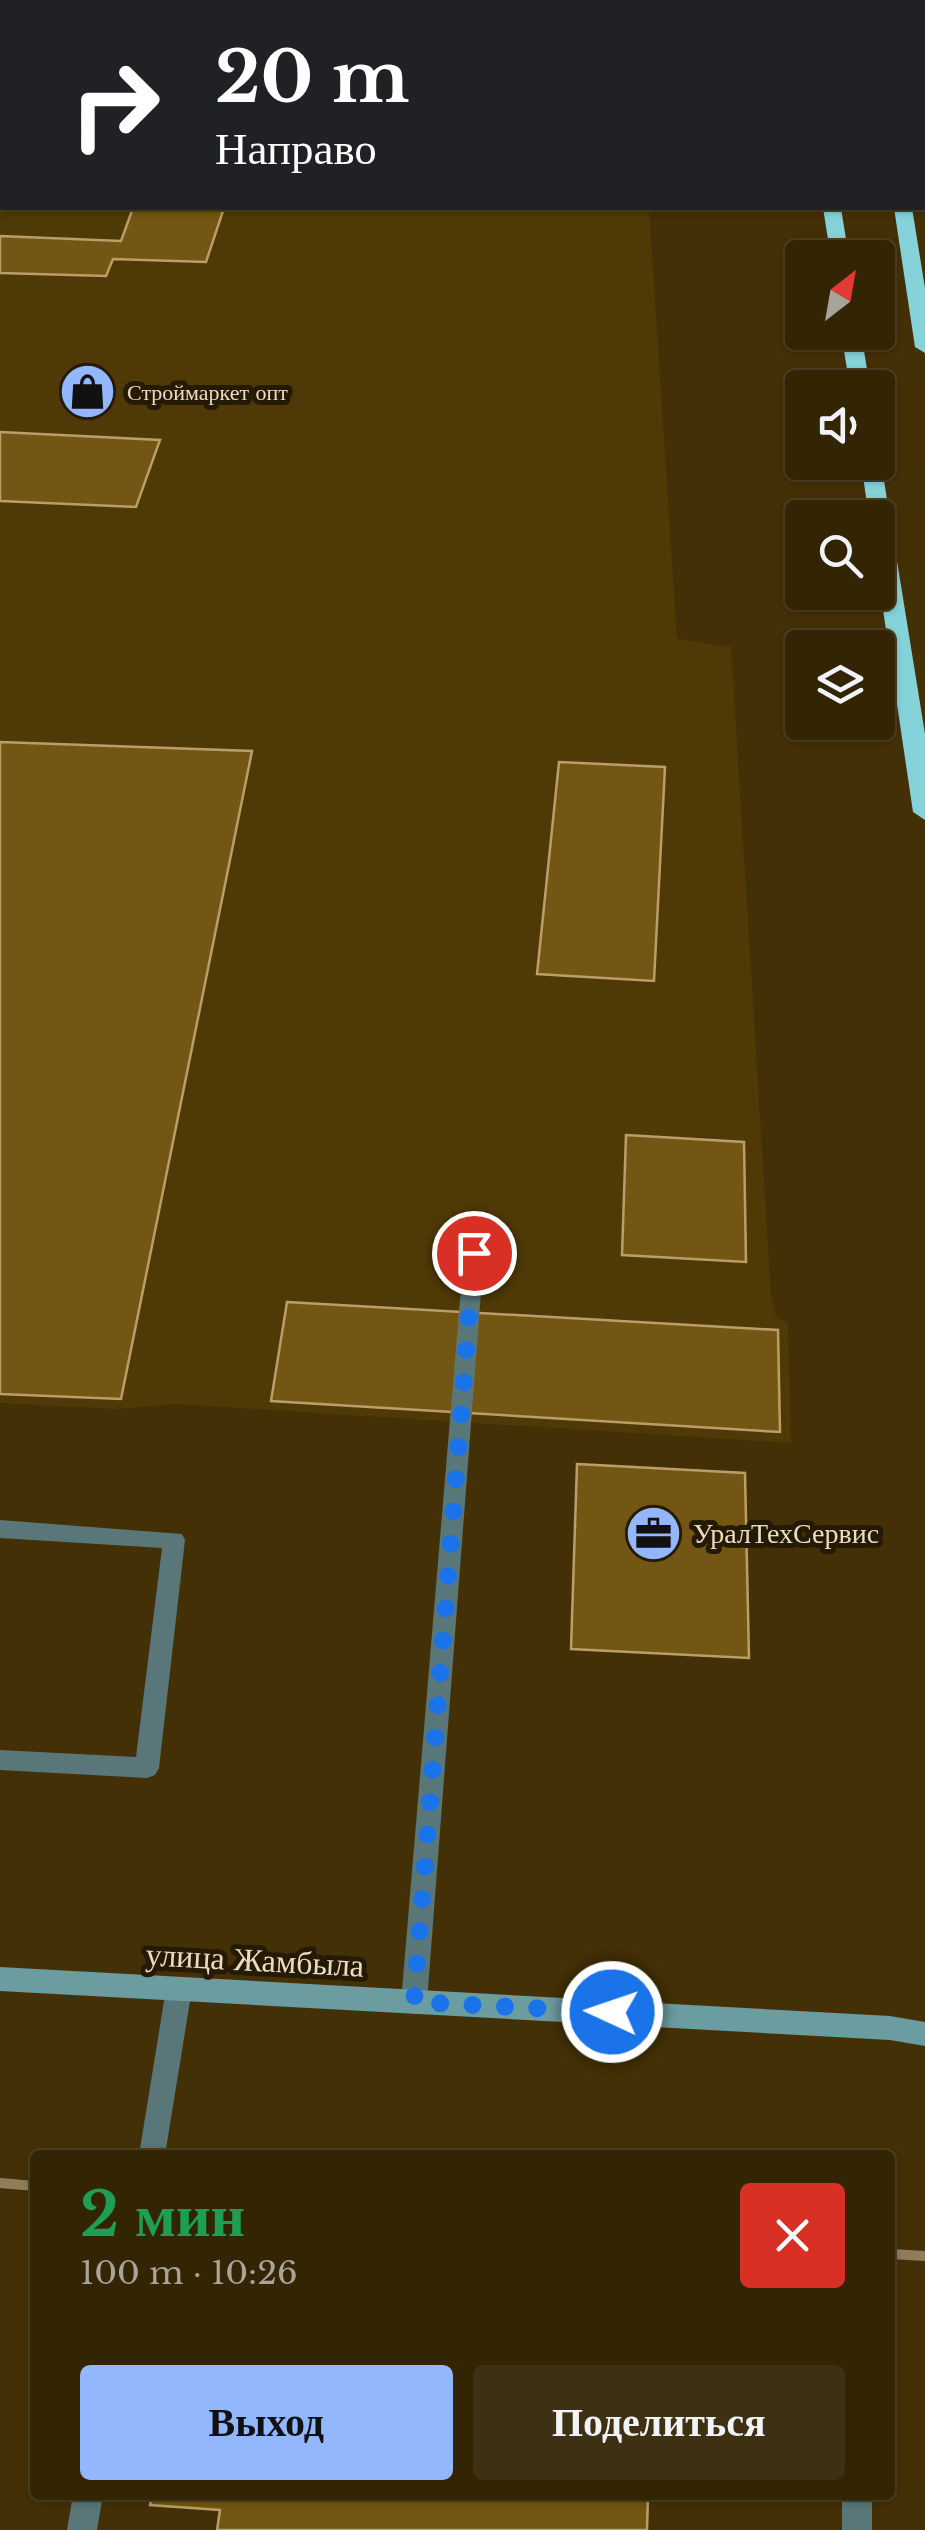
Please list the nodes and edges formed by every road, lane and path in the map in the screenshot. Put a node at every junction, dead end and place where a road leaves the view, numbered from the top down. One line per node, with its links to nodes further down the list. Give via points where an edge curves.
1 (832, 210): 3 (highway)
2 (902, 210): 4 (highway)
3 (837, 240)
4 (925, 347)
5 (874, 480): 6 (highway)
6 (925, 812)
7 (474, 1253): 12 (lane)
8 (0, 1530): 9 (lane, via 174,1540 147,1768)
9 (0, 1760)
10 (0, 1979): 11 (street, улица Жамбыла)
11 (179, 1989): 12 (street, улица Жамбыла); 14 (lane)
12 (414, 2002): 13 (street, улица Жамбыла)
13 (925, 2034)
14 (153, 2150)
15 (87, 2500): 17 (lane)
16 (857, 2500): 18 (lane)
17 (82, 2530)
18 (857, 2530)

